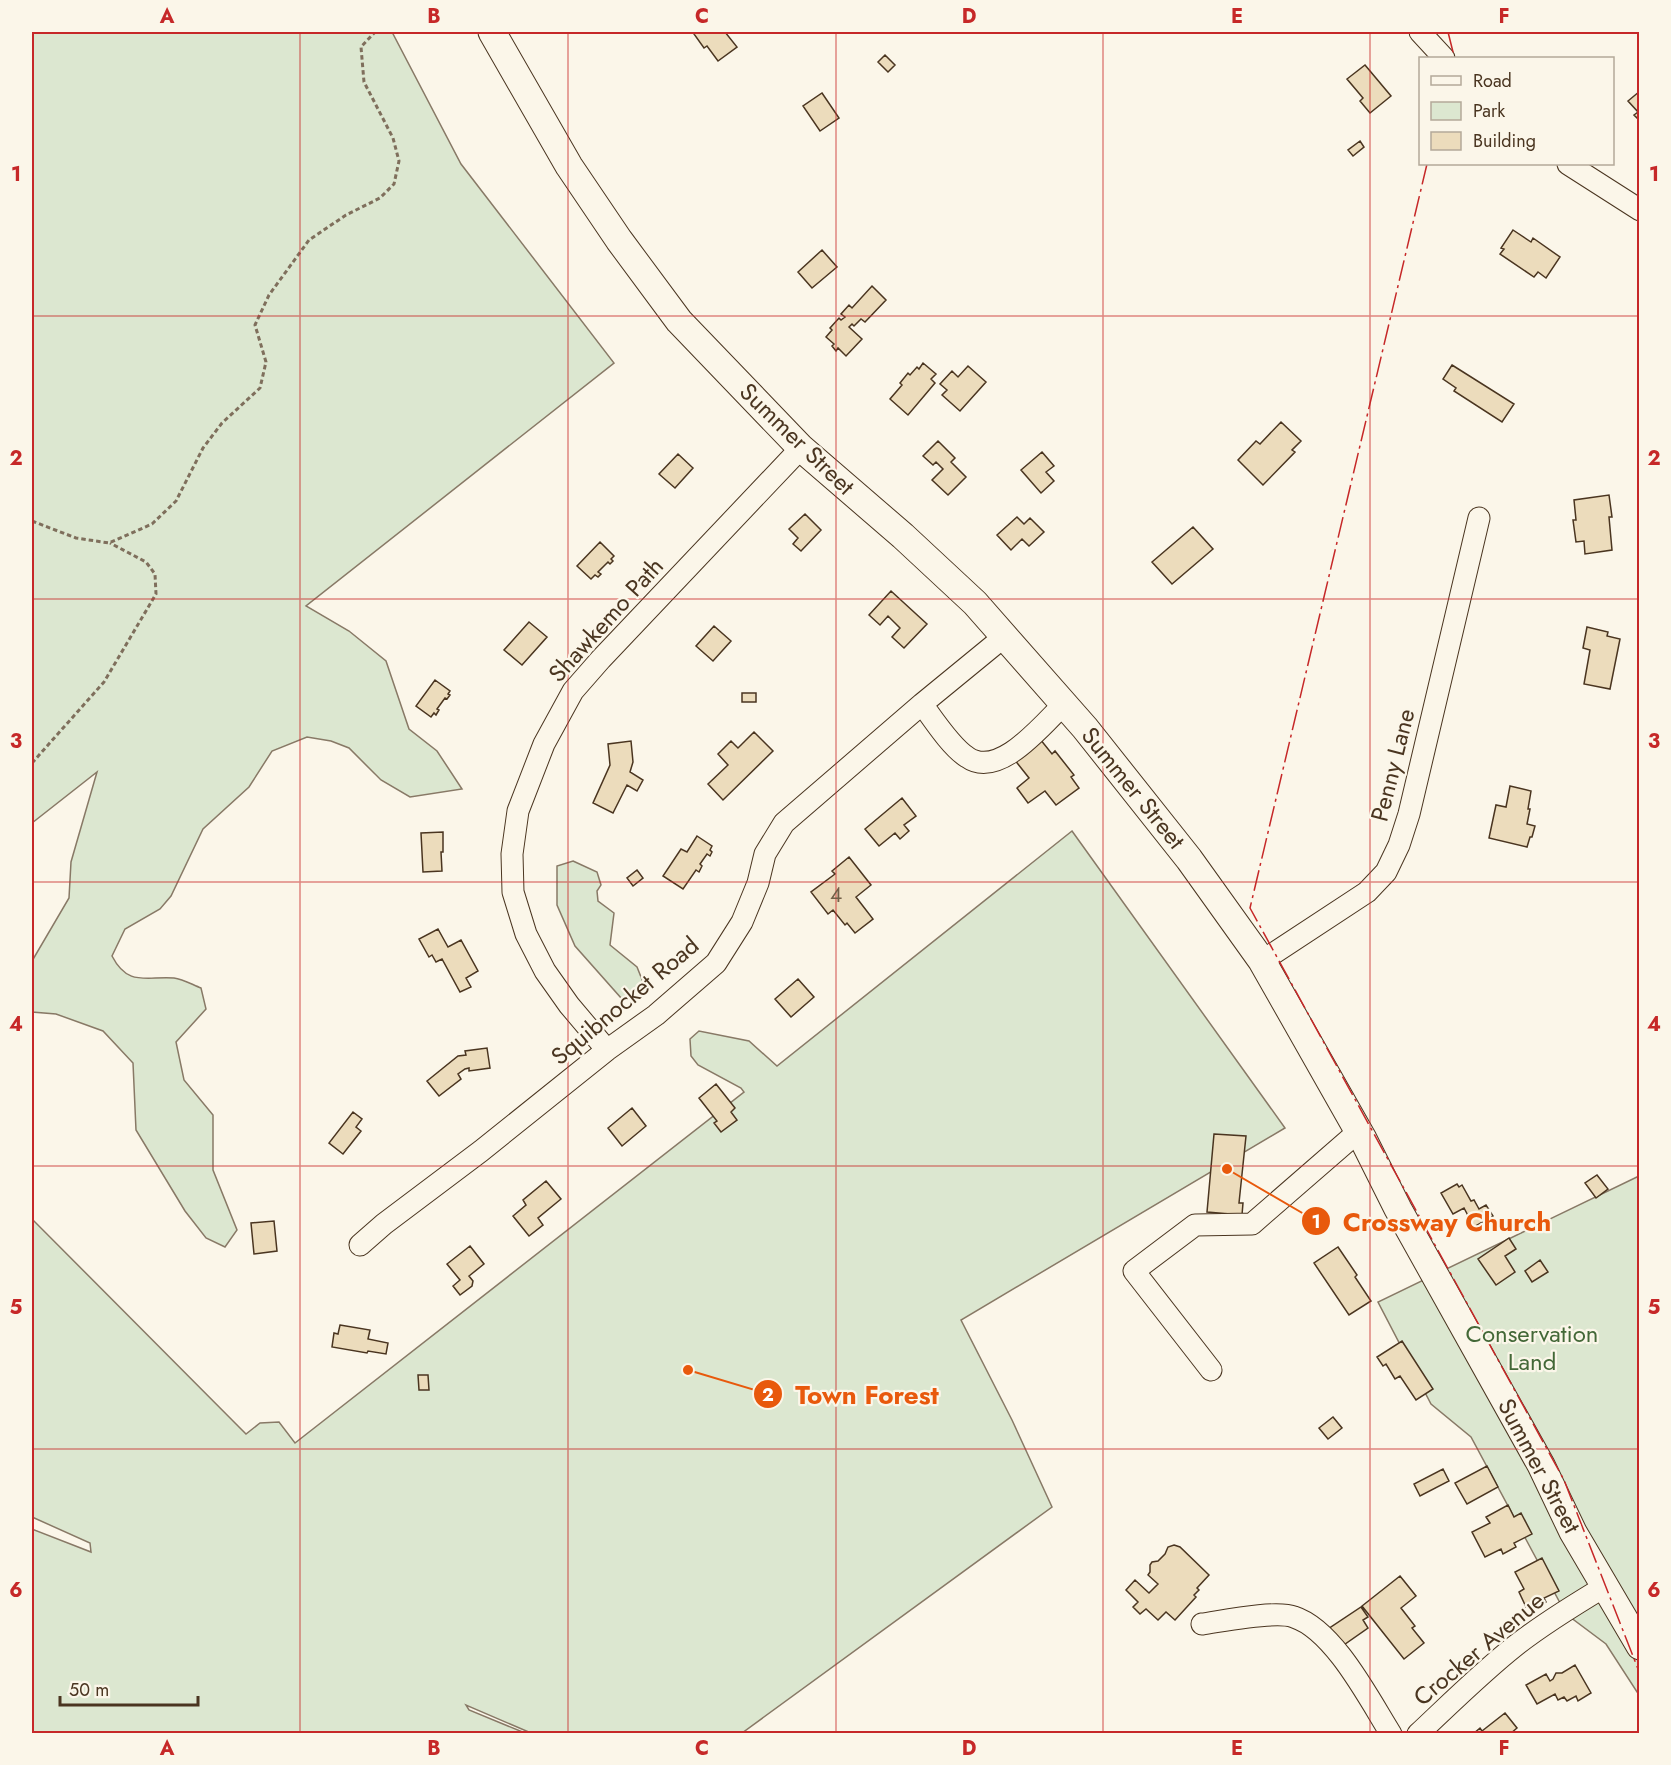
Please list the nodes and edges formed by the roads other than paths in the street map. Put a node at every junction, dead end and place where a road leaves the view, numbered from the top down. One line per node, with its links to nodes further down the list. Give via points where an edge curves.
1 (492, 32): 6 (main road, Summer Street, via 569,166 679,321)
2 (1420, 32): 3 (street)
3 (1443, 57)
4 (1570, 165): 5 (street)
5 (1640, 210)
6 (801, 448): 8 (main road, Summer Street, via 903,536); 12 (street, Shawkemo Path, via 573,691 544,744 518,810 512,854 513,892 526,934 569,1005)
7 (1479, 518): 11 (street, Penny Lane, via 1409,814 1386,872 1367,892)
8 (1005, 636): 9 (street, Squibnocket Road); 10 (main road, Summer Street)
9 (922, 704): 10 (street, via 967,758 990,764 1007,756); 12 (street, Squibnocket Road, via 784,823 765,854 742,922 716,963 656,1015)
10 (1064, 704): 11 (main road, Summer Street, via 1190,859)
11 (1262, 961): 13 (main road, Summer Street)
12 (607, 1050): 14 (street, Squibnocket Road)
13 (1359, 1131): 15 (street, via 1252,1224 1195,1225 1134,1270); 16 (main road, Summer Street)
14 (360, 1245)
15 (1211, 1370)
16 (1604, 1587): 18 (main road, Summer Street); 20 (street, Crocker Avenue, via 1515,1646)
17 (1202, 1624): 19 (street, via 1264,1615 1293,1616 1317,1630 1341,1656)
18 (1640, 1646)
19 (1390, 1734)
20 (1418, 1734)

